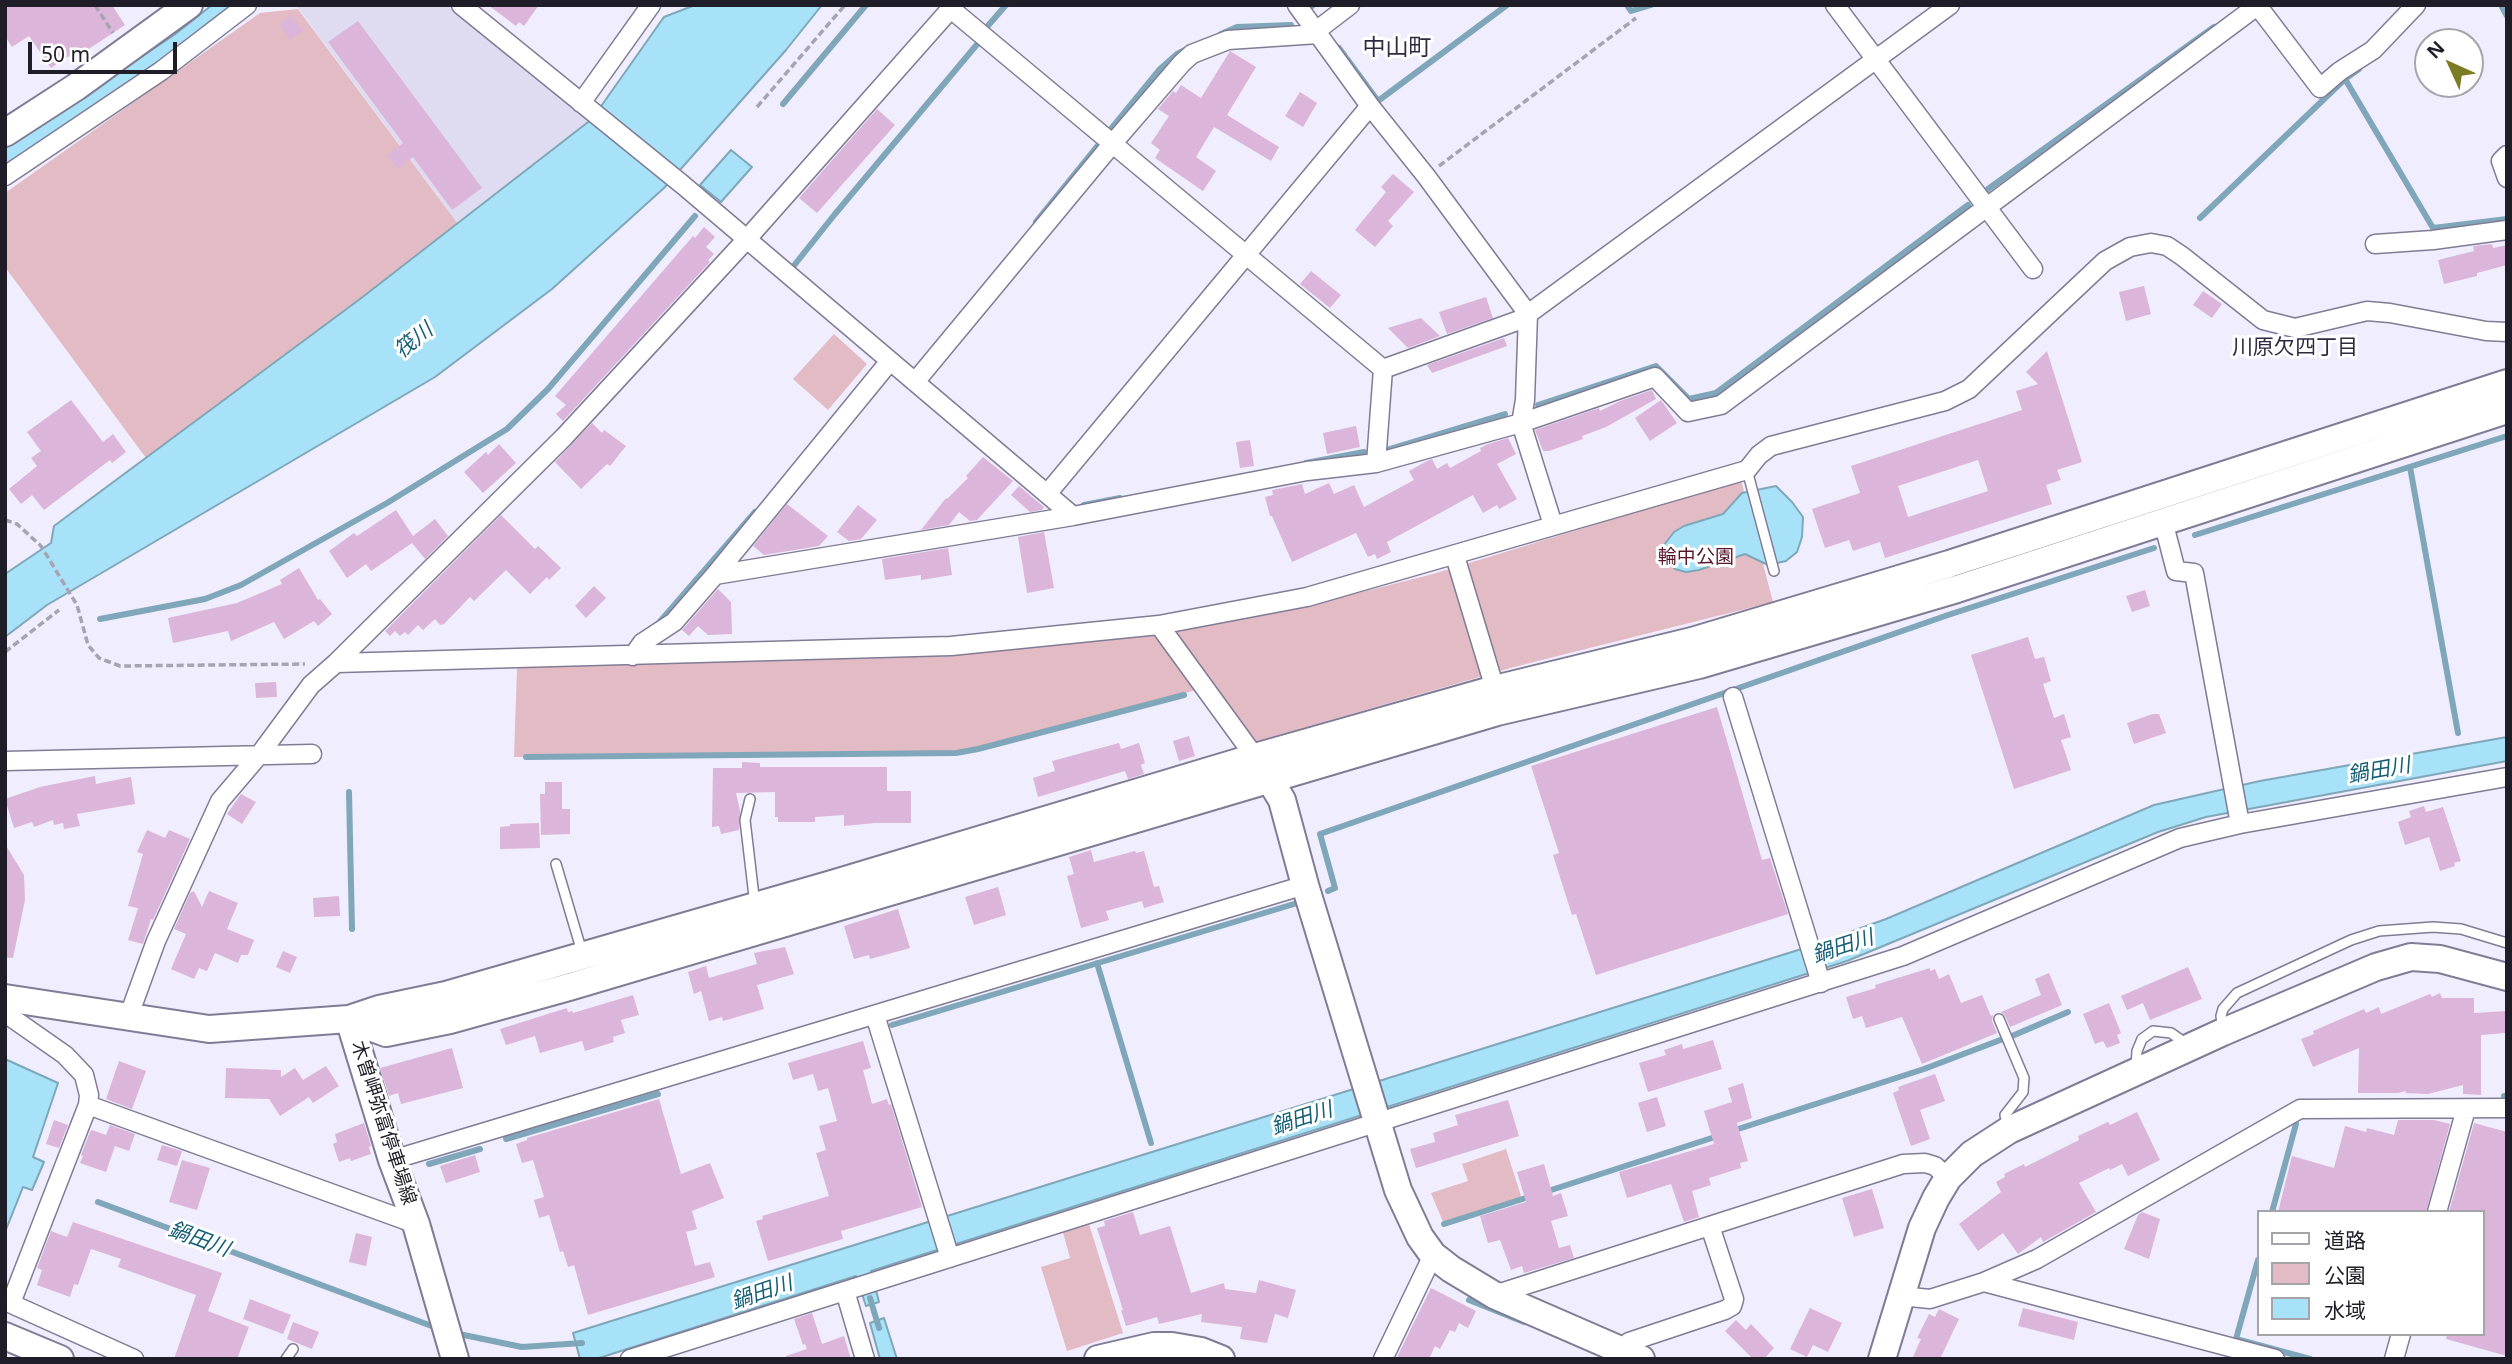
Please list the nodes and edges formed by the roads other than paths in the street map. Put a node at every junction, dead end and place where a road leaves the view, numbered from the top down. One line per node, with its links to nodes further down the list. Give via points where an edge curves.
1 (189, 5): 16 (street)
2 (247, 5): 19 (street, via 161,71)
3 (461, 5): 15 (street)
4 (650, 5): 15 (street)
5 (1297, 5): 12 (street)
6 (1350, 5): 12 (street)
7 (1835, 5): 13 (street)
8 (1950, 5): 13 (street)
9 (2257, 5): 10 (street, via 2320,88 2373,50); 21 (street)
10 (2416, 5)
11 (953, 7): 17 (street); 23 (street)
12 (1317, 32): 14 (street); 17 (street, via 1228,40 1192,54)
13 (1876, 61): 21 (street); 27 (street)
14 (1370, 106): 25 (street); 27 (street)
15 (586, 107): 23 (street)
16 (5, 133)
17 (1113, 143): 25 (street); 31 (street)
18 (2507, 155): 20 (street, via 2501,161)
19 (5, 176)
20 (2507, 178)
21 (1986, 207): 26 (street); 34 (street, via 1721,405 1688,412 1655,377)
22 (2507, 230): 24 (street)
23 (746, 240): 29 (street); 46 (street, via 564,437)
24 (2375, 244)
25 (1247, 253): 30 (street); 37 (street)
26 (2033, 270)
27 (1528, 315): 30 (street); 34 (street)
28 (2507, 332): 36 (street, via 2367,311 2295,328 2263,320 2167,246 2130,247 2105,261 1969,389 1911,412 1771,446 1759,455)
29 (890, 361): 31 (street); 43 (street)
30 (1383, 369): 35 (street)
31 (915, 382): 37 (street)
32 (2507, 383): 47 (street, via 1937,568 1692,641)
33 (2507, 410): 39 (street)
34 (1521, 423): 35 (street); 40 (street)
35 (1376, 463): 38 (street, via 1307,471)
36 (1749, 477): 40 (street); 42 (lane)
37 (1047, 494): 38 (street)
38 (1073, 516): 43 (street)
39 (2163, 521): 52 (street, via 1957,589 1699,665); 55 (street, via 2176,571 2194,573)
40 (1553, 525): 41 (street)
41 (1455, 556): 44 (street, via 1307,597); 47 (street)
42 (1774, 571)
43 (715, 575): 45 (street, via 674,622 642,643)
44 (1159, 625): 45 (street, via 951,646); 52 (street)
45 (633, 656): 46 (street)
46 (335, 663): 49 (street, via 311,685)
47 (1495, 689): 52 (street)
48 (1733, 697): 62 (street)
49 (260, 754): 50 (street); 51 (street); 66 (street, via 220,801 156,941)
50 (312, 754)
51 (5, 761)
52 (1262, 768): 57 (street, via 1282,800); 58 (street); 67 (street, via 853,904 450,1020 386,1033)
53 (2507, 777): 55 (street)
54 (750, 799): 58 (lane, via 745,820)
55 (2240, 820): 62 (street, via 2180,838 1903,956)
56 (556, 864): 60 (lane)
57 (1305, 885): 65 (street); 73 (street)
58 (755, 907): 60 (street)
59 (2507, 943): 69 (lane, via 2461,929 2433,927 2379,932 2351,940 2237,993 2223,1009)
60 (583, 957): 67 (street)
61 (2507, 977): 69 (street, via 2440,958 2411,957 2376,967)
62 (1819, 978): 73 (street)
63 (5, 998): 66 (street, 木曽岬弥富停車場線)
64 (5, 1013): 70 (street, via 65,1055 84,1075)
65 (876, 1015): 75 (street); 80 (street)
66 (128, 1018): 67 (street, 木曽岬弥富停車場線, via 209,1029)
67 (349, 1019): 75 (street, 木曽岬弥富停車場線)
68 (1999, 1019): 74 (lane, via 2024,1078 2023,1092 2005,1115)
69 (2223, 1031): 74 (street)
70 (88, 1105): 78 (street); 86 (street)
71 (2507, 1108): 72 (street)
72 (2466, 1109): 77 (street); 82 (street, via 2300,1109 2037,1259)
73 (1377, 1123): 80 (street); 81 (street, via 1409,1216)
74 (2009, 1130): 76 (street, via 1972,1154)
75 (392, 1160): 78 (street, 木曽岬弥富停車場線)
76 (1948, 1178): 79 (street, via 1935,1166 1903,1164); 85 (street, via 1922,1228)
77 (2438, 1210)
78 (416, 1224): 94 (street, 木曽岬弥富停車場線)
79 (1710, 1226): 84 (street); 90 (street, via 1734,1299 1732,1306 1629,1342)
80 (949, 1254): 83 (street)
81 (1433, 1255): 84 (street); 99 (street)
82 (1984, 1282): 85 (street, via 1930,1299); 101 (street)
83 (850, 1290): 95 (street); 96 (street)
84 (1494, 1295): 90 (street)
85 (1900, 1296): 100 (street)
86 (8, 1302): 92 (street)
87 (5, 1336): 91 (street)
88 (2400, 1336): 102 (street)
89 (293, 1349): 93 (lane)
90 (1627, 1356)
91 (60, 1359)
92 (134, 1359)
93 (286, 1359)
94 (455, 1359)
95 (630, 1359)
96 (865, 1359)
97 (1098, 1359): 98 (street, via 1172,1346)
98 (1221, 1359)
99 (1383, 1359)
100 (1882, 1359)
101 (2275, 1359)
102 (2394, 1359)

